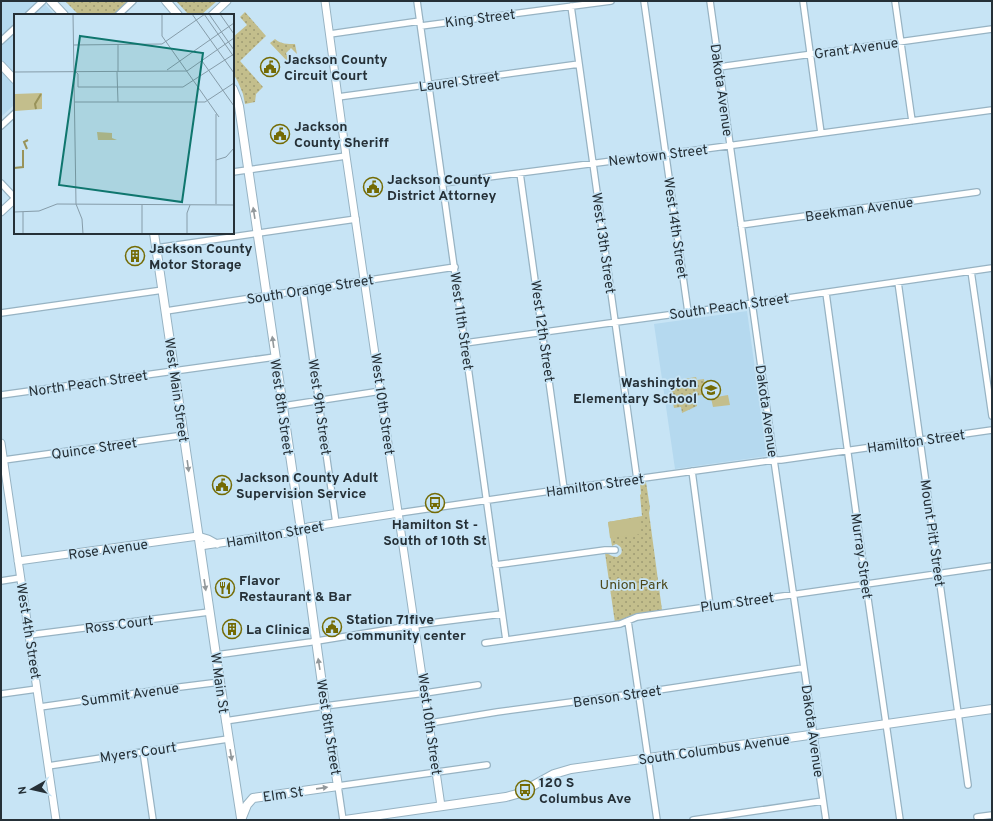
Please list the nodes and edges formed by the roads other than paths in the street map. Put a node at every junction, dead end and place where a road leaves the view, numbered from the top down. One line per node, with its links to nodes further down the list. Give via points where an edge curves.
1 (43, 1): 15 (street)
2 (51, 1): 16 (main road)
3 (134, 1): 17 (street)
4 (166, 1): 18 (main road)
5 (227, 1): 19 (street)
6 (325, 1): 23 (street, West 10th Street)
7 (418, 1): 20 (street, West 11th Street)
8 (611, 1): 13 (street, King Street)
9 (644, 1): 41 (street, West 14th Street)
10 (710, 1): 29 (street, Dakota Avenue)
11 (803, 1): 26 (street)
12 (895, 1): 25 (street)
13 (586, 3): 14 (street, King Street)
14 (571, 6): 20 (street, King Street); 27 (street, West 13th Street)
15 (29, 14)
16 (63, 14)
17 (119, 14)
18 (177, 14)
19 (213, 14)
20 (421, 23): 23 (street, King Street); 31 (street, West 11th Street)
21 (14, 29): 24 (street)
22 (992, 29): 25 (street, Grant Avenue)
23 (330, 34): 33 (street, West 10th Street)
24 (1, 41)
25 (901, 42): 26 (street, Grant Avenue); 37 (street)
26 (810, 54): 29 (street, Grant Avenue); 39 (street)
27 (579, 64): 31 (street, Laurel Street); 43 (street, West 13th Street)
28 (1, 65): 30 (street)
29 (719, 67): 40 (street, Dakota Avenue)
30 (14, 79)
31 (429, 85): 33 (street, Laurel Street); 48 (street, West 11th Street)
32 (234, 92): 35 (main road, West 8th Street, via 237,99)
33 (338, 97): 42 (street, West 10th Street)
34 (992, 110): 37 (street, Newtown Street)
35 (236, 112): 44 (main road, West 8th Street)
36 (14, 114): 38 (street)
37 (912, 121): 39 (street, Newtown Street)
38 (1, 126)
39 (821, 133): 40 (street, Newtown Street)
40 (730, 146): 41 (street, Newtown Street); 54 (street, Dakota Avenue)
41 (665, 154): 43 (street, Newtown Street); 69 (street, West 14th Street)
42 (346, 156): 44 (street); 53 (street, West 10th Street)
43 (593, 164): 46 (street, Newtown Street); 71 (street, West 13th Street)
44 (248, 170): 45 (street); 55 (main road, West 8th Street, one-way to 44)
45 (234, 172)
46 (520, 173): 48 (street, Newtown Street); 72 (street, West 12th Street)
47 (1, 183): 50 (street)
48 (443, 183): 58 (street, West 11th Street)
49 (977, 192): 54 (street, Beekman Avenue)
50 (14, 198)
51 (14, 200): 52 (street)
52 (1, 212)
53 (356, 219): 55 (street); 61 (street, West 10th Street)
54 (741, 225): 67 (street, Dakota Avenue)
55 (257, 233): 57 (street); 66 (main road, West 8th Street)
56 (154, 234): 57 (main road, West Main Street)
57 (156, 248): 63 (main road, West Main Street)
58 (455, 267): 61 (street, South Orange Street); 73 (street, West 11th Street)
59 (992, 268): 60 (street, South Peach Street)
60 (971, 271): 62 (street, South Peach Street); 80 (street)
61 (365, 281): 64 (street, South Orange Street); 76 (street, West 10th Street)
62 (898, 282): 65 (street, South Peach Street); 83 (street, Mount Pitt Street)
63 (163, 290): 68 (main road, West Main Street); 70 (street)
64 (303, 291): 66 (street, South Orange Street); 78 (street, West 9th Street)
65 (826, 293): 67 (street, South Peach Street); 85 (street, Murray Street)
66 (266, 296): 68 (street, South Orange Street); 74 (main road, West 8th Street, one-way to 66)
67 (752, 303): 69 (street, South Peach Street); 87 (street, Dakota Avenue)
68 (166, 311): 75 (main road, West Main Street)
69 (688, 312): 71 (street, South Peach Street)
70 (1, 314)
71 (615, 323): 72 (street, South Peach Street); 89 (street, West 13th Street)
72 (543, 333): 73 (street, South Peach Street); 90 (street, West 12th Street)
73 (466, 343): 91 (street, West 11th Street)
74 (275, 357): 75 (street); 79 (main road, West 8th Street)
75 (174, 370): 77 (street, North Peach Street); 82 (main road, West Main Street)
76 (381, 391): 78 (street); 92 (street, West 10th Street)
77 (1, 395)
78 (319, 401): 79 (street); 93 (street, West 9th Street)
79 (282, 406): 94 (main road, West 8th Street)
80 (992, 416)
81 (992, 430): 83 (street, Hamilton Street)
82 (184, 435): 86 (street, Quince Street); 95 (main road, West Main Street, one-way to 95)
83 (920, 440): 85 (street, Hamilton Street); 102 (street, Mount Pitt Street)
84 (1, 443): 86 (street, West 4th Street)
85 (848, 450): 87 (street, Hamilton Street); 105 (street, Murray Street)
86 (4, 460): 99 (street, West 4th Street)
87 (774, 460): 88 (street, Hamilton Street); 106 (street, Dakota Avenue)
88 (692, 471): 89 (street, Hamilton Street); 107 (street)
89 (637, 479): 90 (street, Hamilton Street)
90 (564, 489): 91 (street, Hamilton Street)
91 (486, 500): 92 (street, Hamilton Street); 100 (street, West 11th Street)
92 (399, 513): 93 (street, Hamilton Street); 111 (street, West 10th Street)
93 (336, 523): 94 (street, Hamilton Street)
94 (301, 530): 96 (street, Hamilton Street); 114 (main road, West 8th Street)
95 (198, 536): 96 (street); 97 (main road, West Main Street); 99 (street, Rose Avenue)
96 (217, 544): 97 (street, Hamilton Street)
97 (200, 546): 108 (main road, W Main St, one-way to 108)
98 (615, 550): 100 (street)
99 (18, 561): 103 (street, West 4th Street)
100 (495, 565): 109 (street, West 11th Street)
101 (992, 566): 102 (street, Plum Street)
102 (939, 574): 105 (street, Plum Street); 127 (street, Mount Pitt Street)
103 (20, 578): 104 (street); 112 (street, West 4th Street)
104 (1, 581)
105 (866, 585): 106 (street, Plum Street); 130 (street, Murray Street)
106 (793, 595): 107 (street, Plum Street); 117 (street, Dakota Avenue)
107 (710, 606): 110 (street, Plum Street, via 637,617)
108 (210, 612): 112 (street, Ross Court); 116 (main road, W Main St)
109 (502, 614): 111 (street); 113 (street, West 11th Street)
110 (628, 621): 113 (street, Plum Street); 122 (street)
111 (415, 625): 114 (street); 121 (street, West 10th Street)
112 (29, 635): 120 (street, West 4th Street)
113 (506, 640): 115 (street, Plum Street)
114 (316, 641): 116 (street); 124 (main road, West 8th Street, one-way to 114)
115 (485, 643)
116 (216, 655): 118 (main road, W Main St)
117 (803, 668): 122 (street, Benson Street); 131 (street, Dakota Avenue)
118 (220, 682): 125 (street, Summit Avenue); 128 (main road, W Main St)
119 (478, 685): 121 (street)
120 (37, 689): 123 (street); 125 (street, West 4th Street)
121 (425, 693): 124 (street); 129 (street, West 10th Street)
122 (639, 693): 129 (street, Benson Street); 134 (street)
123 (1, 694)
124 (325, 706): 128 (street); 139 (main road, West 8th Street)
125 (40, 707): 136 (street, West 4th Street)
126 (992, 709): 127 (main road, South Columbus Avenue)
127 (959, 714): 130 (main road, South Columbus Avenue); 138 (street, Mount Pitt Street)
128 (225, 721): 132 (main road, W Main St)
129 (430, 723): 137 (street, West 10th Street)
130 (886, 724): 131 (main road, South Columbus Avenue); 154 (street, Murray Street)
131 (813, 734): 134 (main road, South Columbus Avenue); 142 (street, Dakota Avenue)
132 (228, 739): 133 (street, Myers Court); 140 (main road, W Main St, one-way to 140)
133 (143, 751): 136 (street, Myers Court); 148 (street)
134 (648, 758): 143 (main road, South Columbus Avenue, via 554,774 518,794 506,797); 151 (street)
135 (487, 764): 137 (street)
136 (48, 766): 147 (street, West 4th Street)
137 (437, 772): 139 (street); 143 (street, West 10th Street)
138 (968, 785)
139 (338, 786): 141 (main road, Elm St, one-way to 139); 150 (street, West 8th Street)
140 (236, 792): 141 (main road, via 244,797); 149 (main road, W Main St)
141 (253, 798): 149 (main road, Elm St)
142 (823, 801): 152 (street); 153 (street, Dakota Avenue)
143 (441, 806): 146 (main road, South Columbus Avenue)
144 (992, 815): 145 (street)
145 (978, 817)
146 (374, 818): 150 (main road, South Columbus Avenue)
147 (56, 820)
148 (153, 820)
149 (241, 820)
150 (344, 820)
151 (657, 820)
152 (693, 820)
153 (826, 820)
154 (900, 820)

